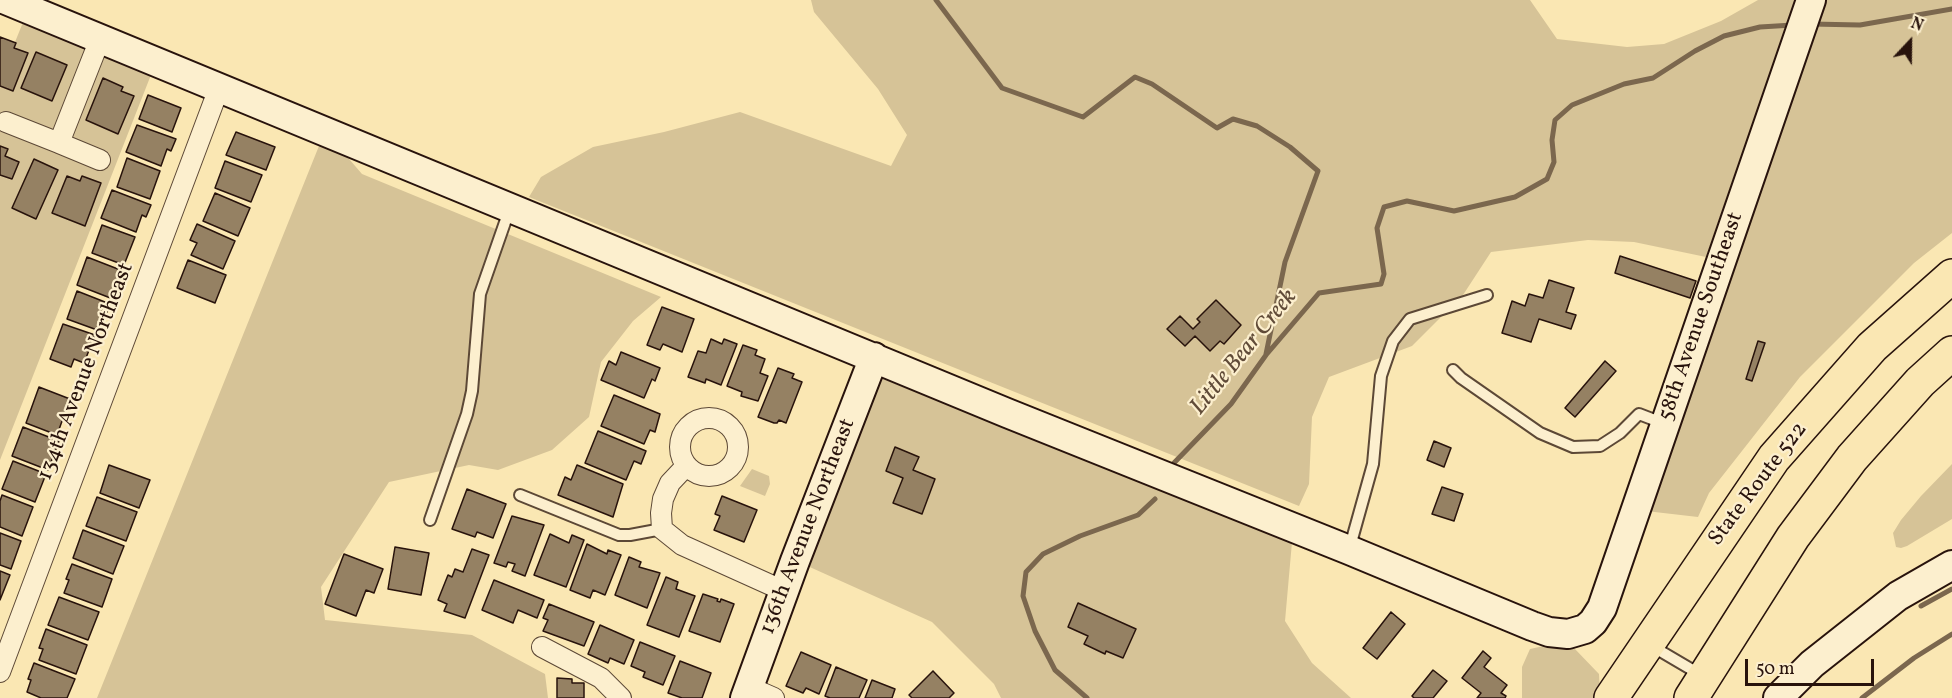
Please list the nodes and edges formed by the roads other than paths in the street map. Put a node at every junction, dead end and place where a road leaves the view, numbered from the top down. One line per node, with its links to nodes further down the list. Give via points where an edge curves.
1 (6, 0): 3 (street)
2 (1805, 16): 14 (street, 58th Avenue Southeast)
3 (100, 39): 4 (street); 6 (street)
4 (219, 88): 8 (street); 24 (street, 134th Avenue Northeast)
5 (6, 122): 6 (street)
6 (59, 143): 7 (street)
7 (100, 160)
8 (510, 208): 12 (street); 17 (lane, via 480,294 467,414)
9 (1952, 276): 22 (highway, State Route 522, via 1872,347 1774,458)
10 (1487, 295): 19 (lane, via 1410,319 1393,341 1381,376 1373,464)
11 (1952, 353): 25 (highway, via 1920,382 1852,458 1793,537)
12 (874, 357): 19 (street); 21 (street, 136th Avenue Northeast)
13 (1453, 370): 14 (lane, via 1540,434 1573,447 1600,446 1639,414)
14 (1665, 424): 19 (street, 58th Avenue Southeast, via 1602,608 1585,629 1568,634 1549,632)
15 (686, 466): 18 (street, via 670,483 663,499)
16 (520, 495): 18 (lane, via 619,535)
17 (430, 520)
18 (662, 529): 21 (street, via 682,545)
19 (1349, 550)
20 (1952, 565): 29 (street, via 1898,596 1812,664)
21 (784, 591): 27 (street, 136th Avenue Northeast)
22 (1647, 644): 25 (lane); 26 (highway, State Route 522)
23 (542, 647): 28 (street, via 601,678)
24 (0, 672)
25 (1698, 687)
26 (1613, 693)
27 (756, 694)
28 (621, 698)
29 (1778, 698)

